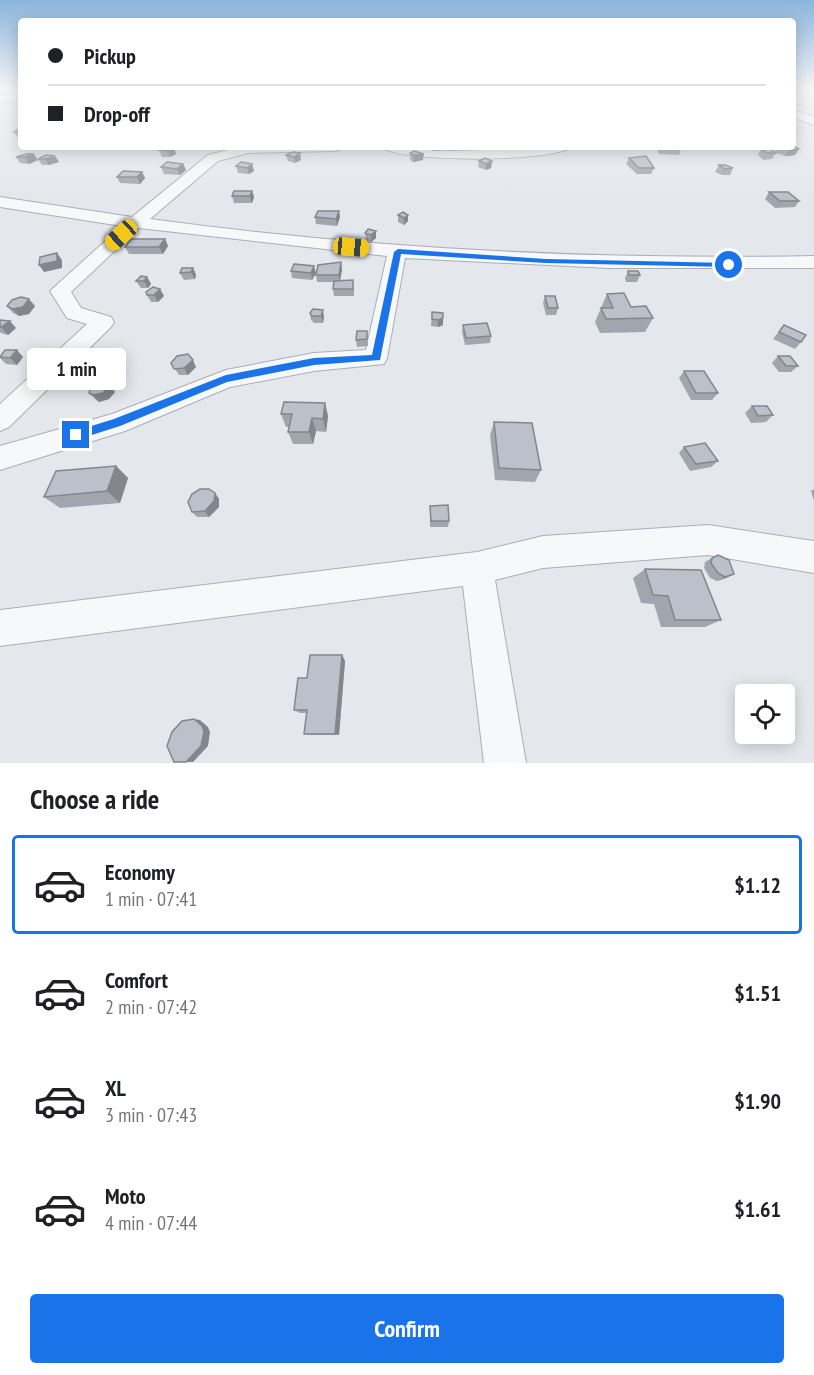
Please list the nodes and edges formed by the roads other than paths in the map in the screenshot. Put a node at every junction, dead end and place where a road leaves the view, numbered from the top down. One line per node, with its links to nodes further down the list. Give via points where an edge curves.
1 (244, 150): 5 (street, via 213,158)
2 (398, 150): 3 (street, via 467,154)
3 (522, 150)
4 (0, 202): 5 (street)
5 (134, 224): 6 (street); 8 (street, via 60,291 74,313 103,322)
6 (398, 252): 7 (street, via 569,262); 9 (street, via 376,358 314,362 226,378 117,423)
7 (814, 262)
8 (0, 420)
9 (0, 458)
10 (812, 564): 11 (street, via 708,540 543,552)
11 (477, 568): 12 (street); 13 (street)
12 (0, 628)
13 (505, 763)

